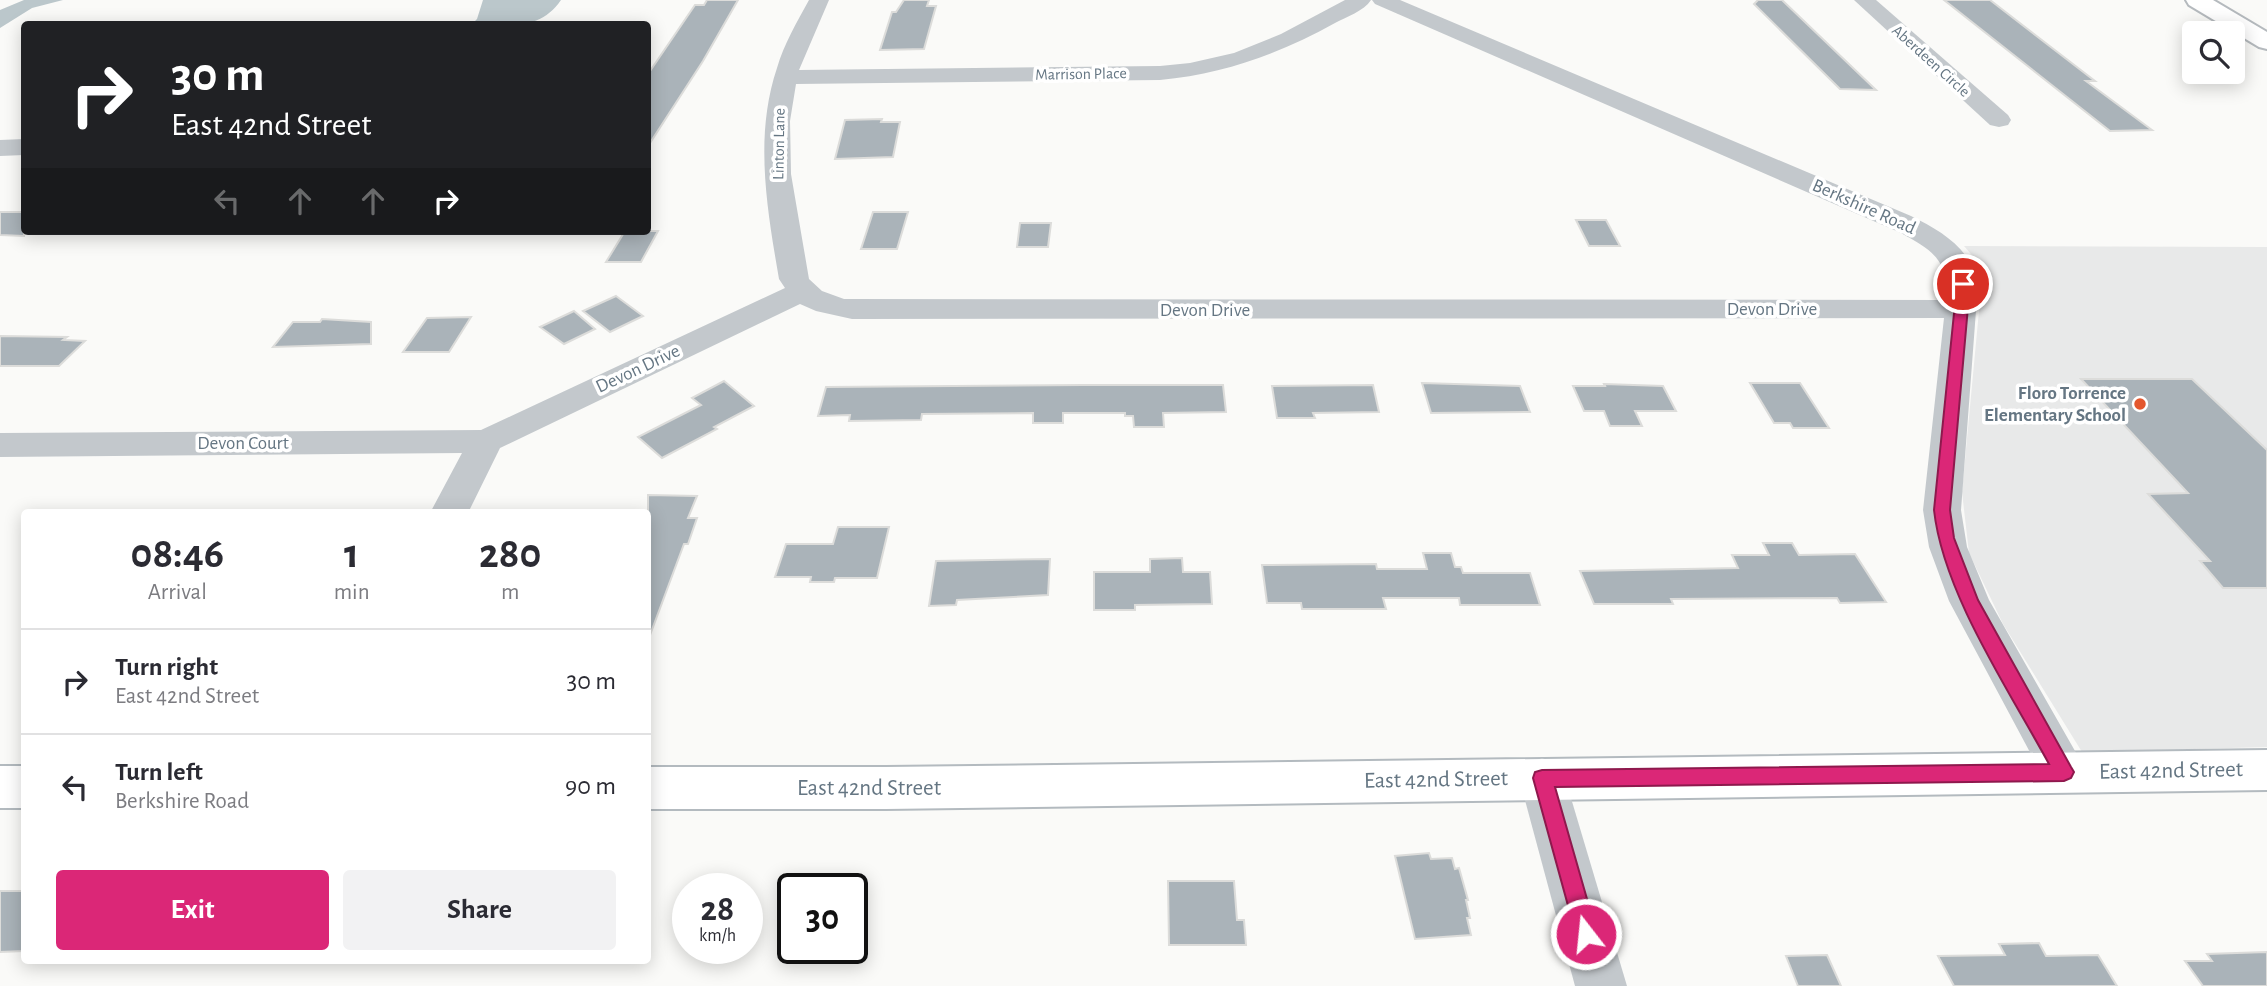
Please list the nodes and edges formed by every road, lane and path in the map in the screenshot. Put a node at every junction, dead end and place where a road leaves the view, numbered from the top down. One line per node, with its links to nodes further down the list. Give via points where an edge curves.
1 (818, 0): 9 (street, Linton Lane)
2 (1361, 0): 9 (street, Marrison Place, via 1260,53 1198,70)
3 (1382, 0): 14 (street, Berkshire Road, via 1913,228 1940,245 1959,265)
4 (1864, 0): 10 (street, Aberdeen Circle)
5 (2197, 0): 8 (street)
6 (2231, 0): 7 (street)
7 (2267, 21)
8 (2267, 43)
9 (785, 77): 13 (street, Linton Lane, via 777,118 776,169 794,279)
10 (2000, 120)
11 (0, 148): 12 (street)
12 (21, 148)
13 (802, 291): 14 (street, Devon Drive, via 813,299 852,310); 15 (street, Devon Drive)
14 (1961, 309): 19 (street, Berkshire Road, via 1942,510 1945,538 1969,601)
15 (486, 442): 16 (street, Devon Court); 17 (street)
16 (0, 445)
17 (451, 509)
18 (2267, 770): 19 (street, East 42nd Street)
19 (2064, 772): 20 (street, East 42nd Street)
20 (1542, 778): 23 (street, East 42nd Street); 24 (street)
21 (0, 787): 22 (street)
22 (21, 787)
23 (651, 788)
24 (1601, 986)

